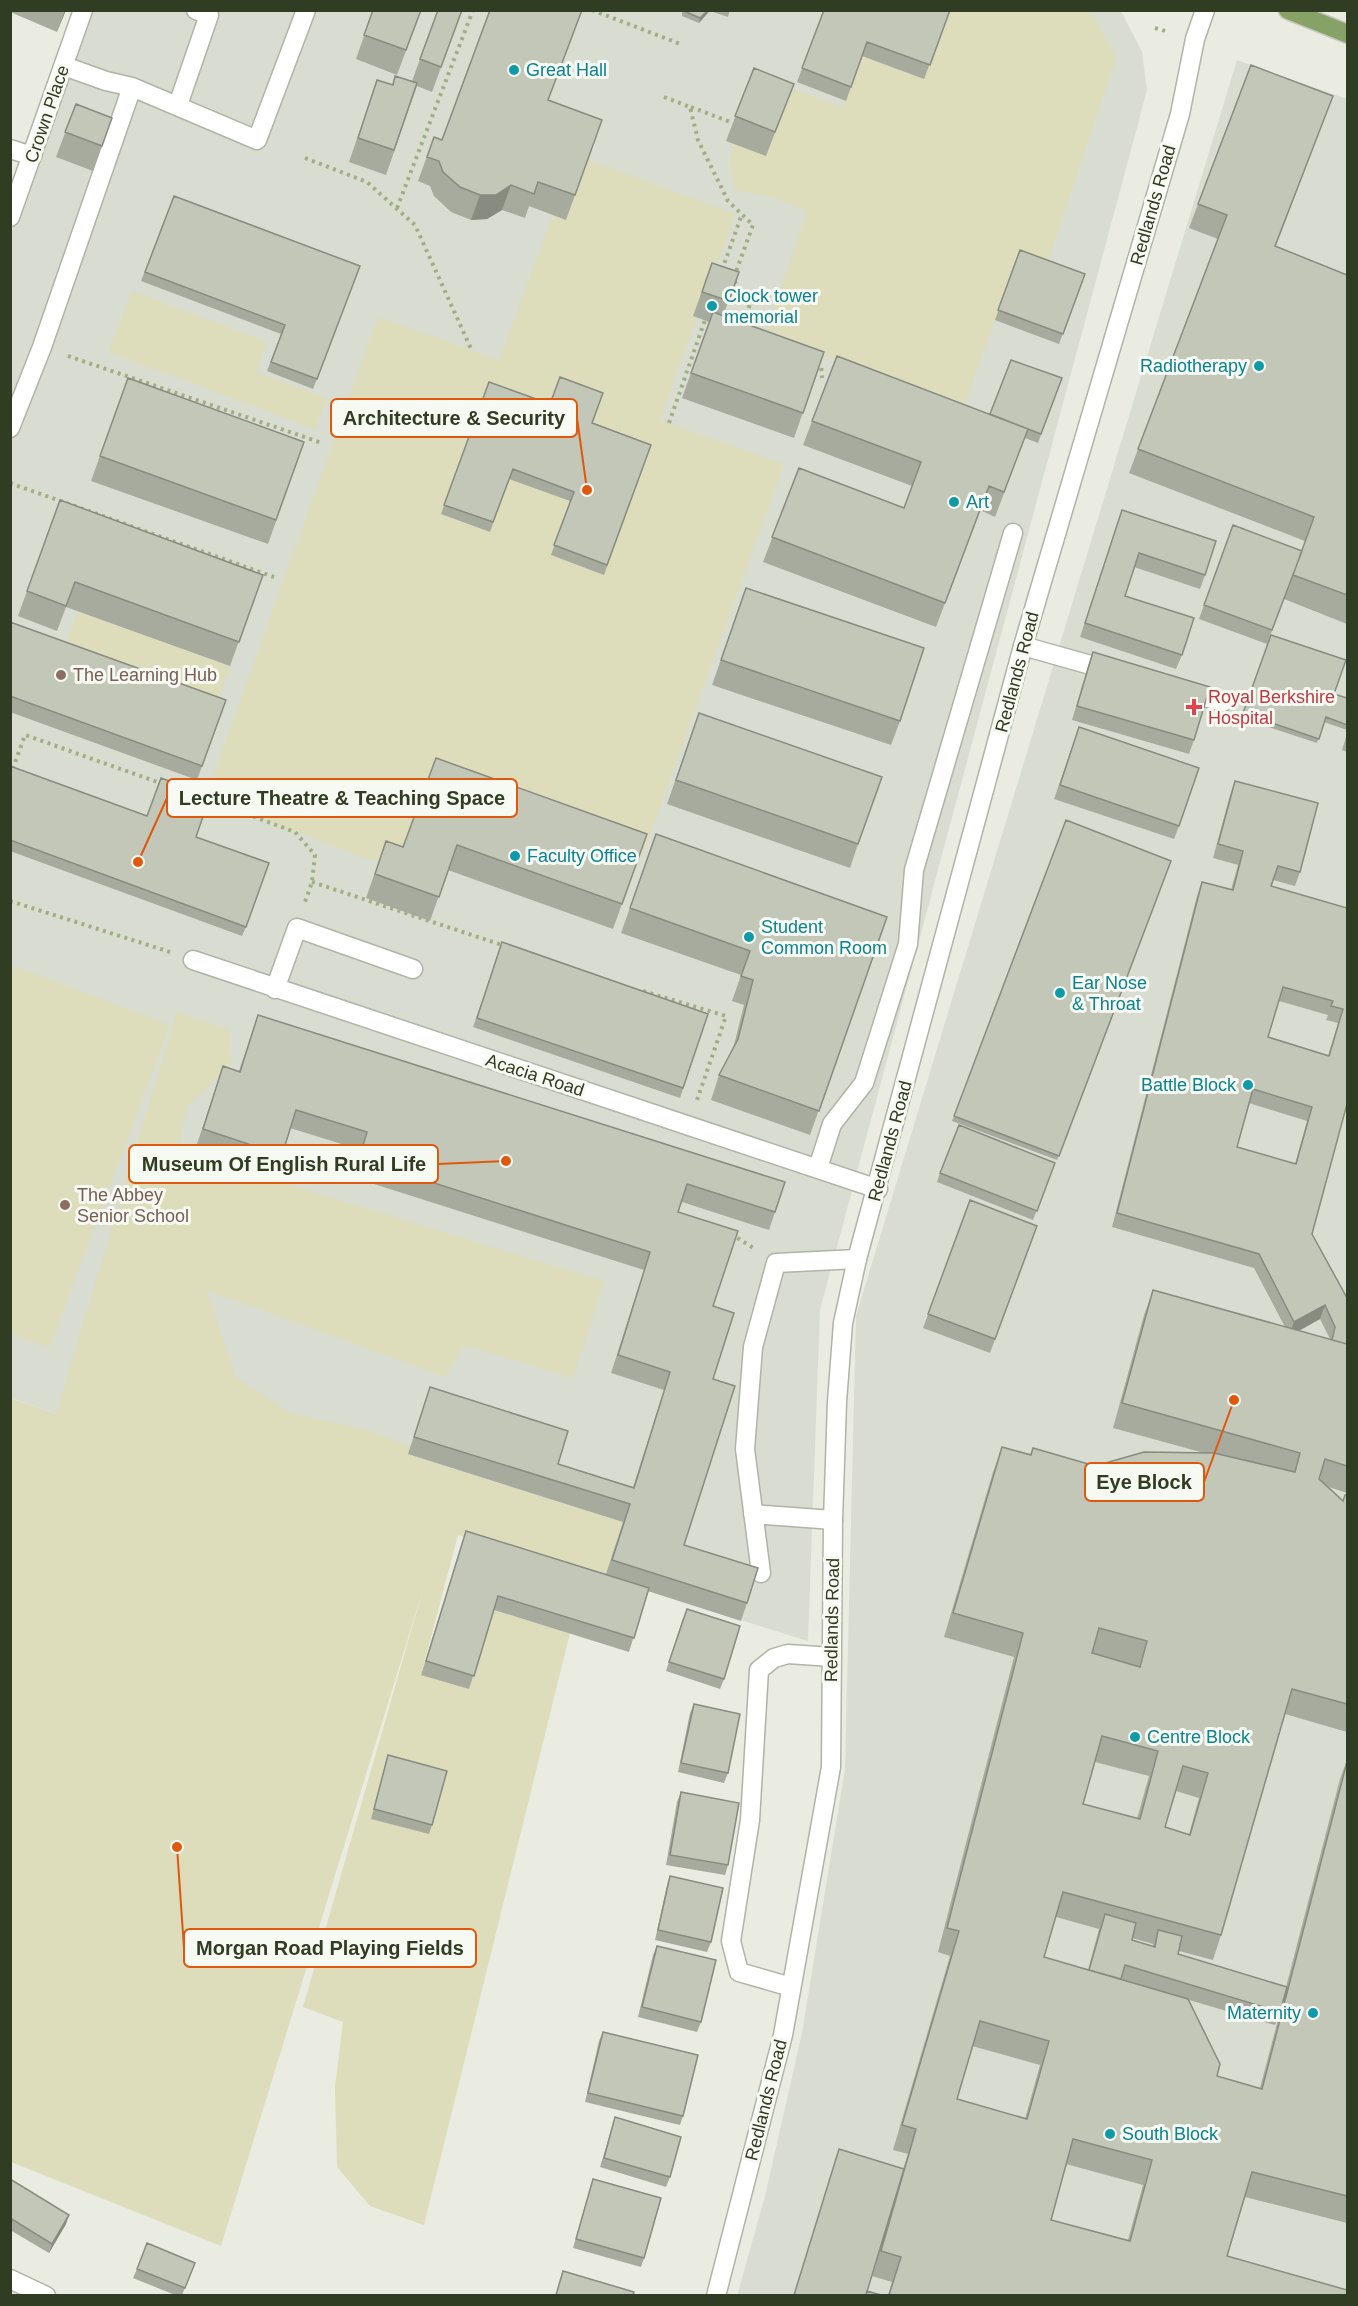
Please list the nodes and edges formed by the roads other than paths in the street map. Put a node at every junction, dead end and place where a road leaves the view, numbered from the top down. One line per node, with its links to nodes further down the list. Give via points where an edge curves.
1 (83, 10): 7 (street, Crown Place)
2 (196, 10): 9 (street, via 209,15)
3 (306, 10): 9 (street, via 257,140)
4 (1205, 10): 15 (street, Redlands Road, via 1179,114)
5 (1292, 11): 6 (main road)
6 (1347, 34)
7 (64, 66): 8 (street); 11 (street, Crown Place)
8 (132, 87): 9 (street); 13 (street)
9 (178, 105)
10 (10, 149): 11 (street)
11 (32, 156): 12 (street, Crown Place)
12 (10, 217)
13 (10, 428)
14 (1014, 533): 22 (street, via 914,870 908,945 864,1083 832,1124)
15 (1023, 646): 16 (street); 23 (street, Redlands Road)
16 (1134, 677)
17 (1167, 686): 18 (street)
18 (1223, 702)
19 (193, 960): 21 (street, Acacia Road)
20 (413, 969): 21 (street, via 297,928)
21 (275, 989): 22 (street, Acacia Road)
22 (818, 1168): 23 (street, Acacia Road)
23 (878, 1189): 24 (street, Redlands Road)
24 (857, 1259): 25 (street, via 776,1263 753,1347 745,1449); 26 (street, Redlands Road, via 843,1323)
25 (753, 1514): 26 (street); 27 (street)
26 (833, 1520): 28 (street, Redlands Road)
27 (761, 1573)
28 (832, 1657): 29 (street, Redlands Road, via 831,1767); 29 (street, via 788,1654 774,1658 759,1670 750,1820 731,1941 739,1972)
29 (791, 1987): 32 (street, Redlands Road, via 783,2035)
30 (10, 2279): 31 (street)
31 (46, 2295)
32 (716, 2295)

